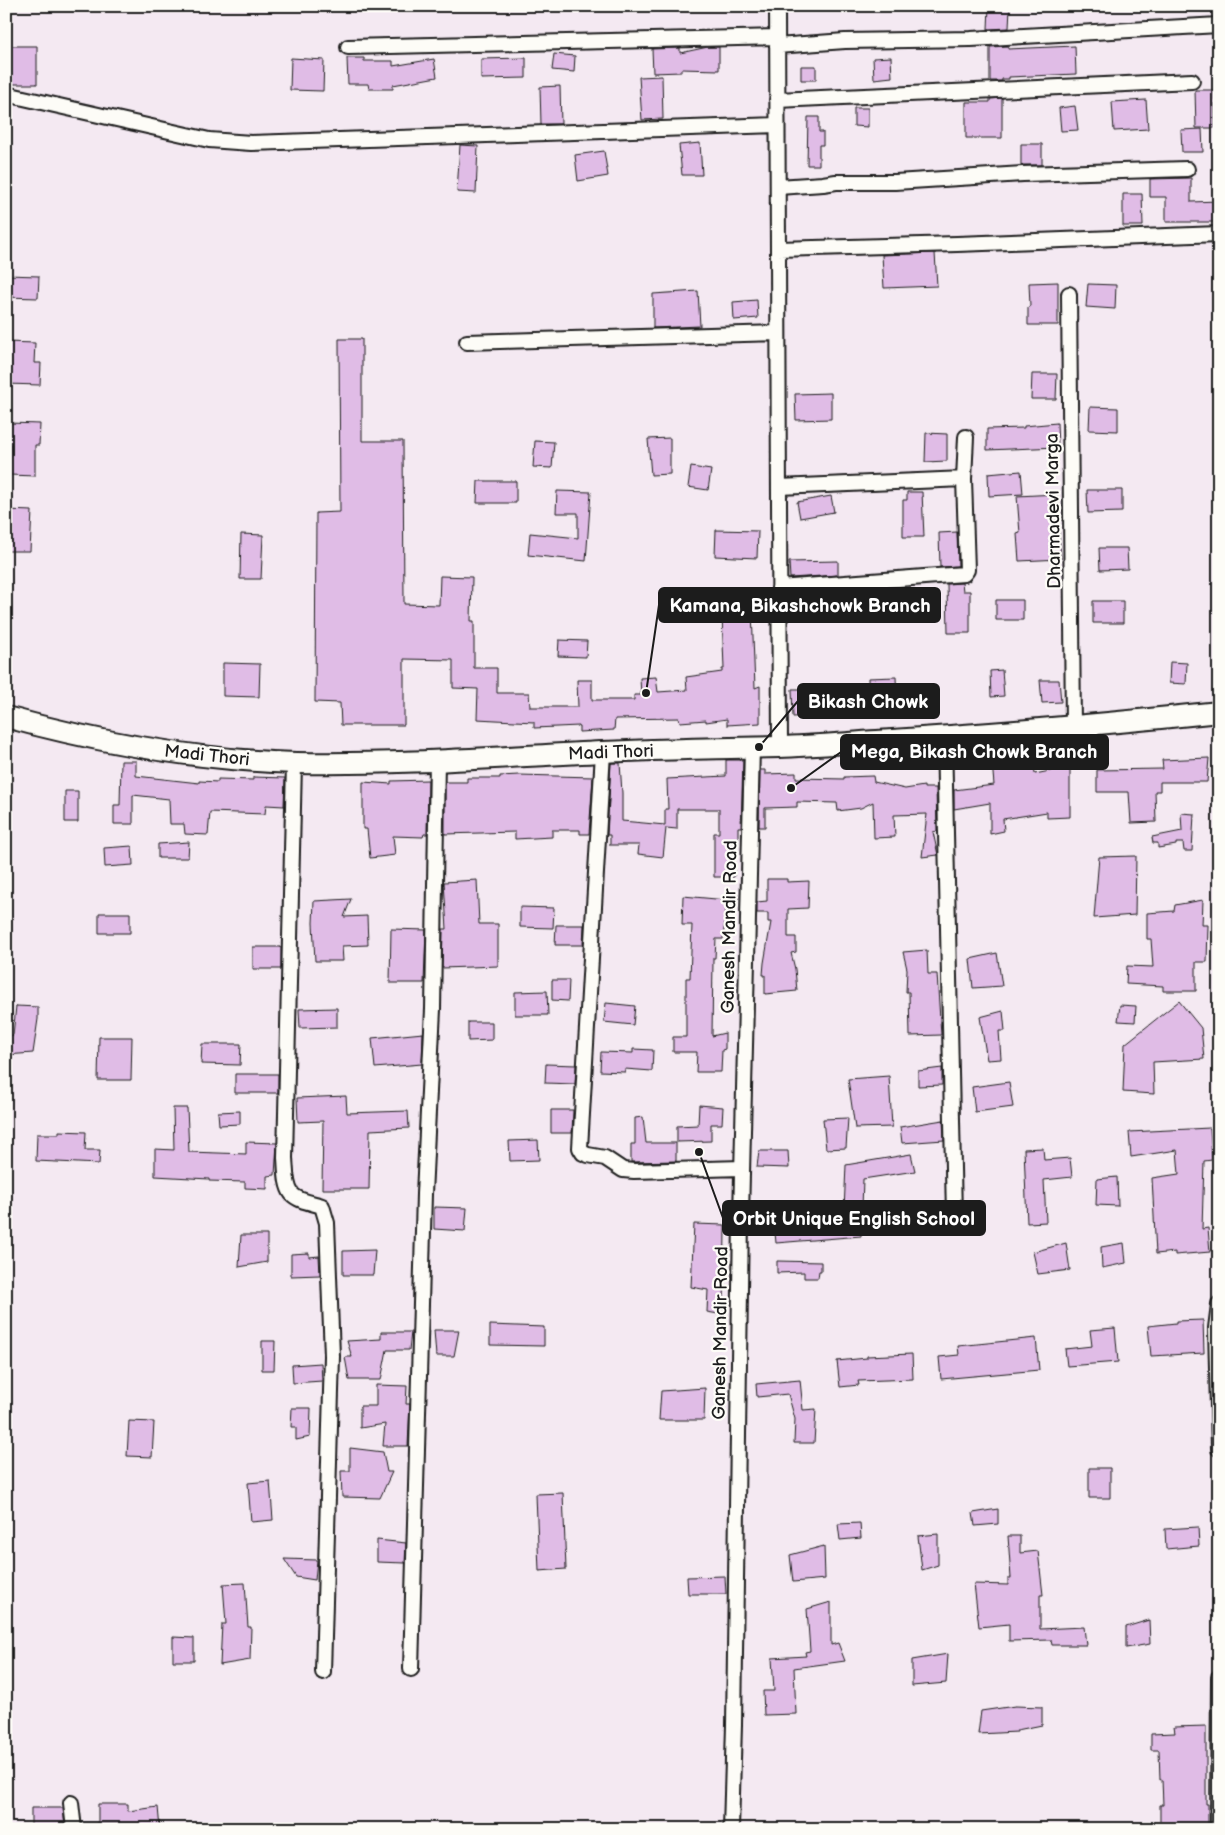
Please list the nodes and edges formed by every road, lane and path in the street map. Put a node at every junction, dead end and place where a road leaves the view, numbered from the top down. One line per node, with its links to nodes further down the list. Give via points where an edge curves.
1 (777, 6): 3 (street)
2 (1219, 25): 3 (street, via 971,39)
3 (777, 41): 4 (street); 7 (street)
4 (348, 47)
5 (1192, 81): 7 (street)
6 (6, 94): 8 (street, via 209,140 250,143)
7 (777, 100): 8 (street)
8 (777, 125): 10 (street)
9 (1187, 168): 10 (street)
10 (778, 187): 12 (street)
11 (1219, 234): 12 (street)
12 (778, 249): 14 (street)
13 (1069, 294): 22 (street, Dharmadevi Marga)
14 (778, 333): 15 (street); 18 (street)
15 (467, 342)
16 (966, 437): 17 (street)
17 (964, 479): 18 (street); 19 (street, via 967,570 964,574)
18 (778, 487): 19 (street)
19 (779, 588): 25 (street)
20 (1219, 712): 22 (main road, Madi Thori)
21 (6, 717): 28 (main road, Madi Thori, via 66,733 154,750)
22 (1073, 727): 23 (main road, Madi Thori)
23 (944, 737): 25 (main road, Madi Thori); 30 (street)
24 (752, 747): 25 (main road, Madi Thori); 26 (main road, Madi Thori); 29 (street, Ganesh Mandir Road)
25 (780, 747)
26 (603, 752): 27 (main road, Madi Thori); 29 (street, via 580,1148 583,1153 605,1158 623,1170)
27 (437, 760): 28 (main road, Madi Thori, via 372,764); 33 (street, via 433,1010 424,1204)
28 (294, 763): 34 (street, via 285,1158 292,1194 322,1206 328,1223 332,1356)
29 (742, 1168): 38 (street, Ganesh Mandir Road)
30 (954, 1216)
31 (1219, 1304): 32 (street, via 1216,1328)
32 (1219, 1449)
33 (411, 1670)
34 (323, 1672)
35 (1219, 1677): 39 (street)
36 (71, 1803): 37 (street)
37 (74, 1829)
38 (731, 1829)
39 (1218, 1829)

